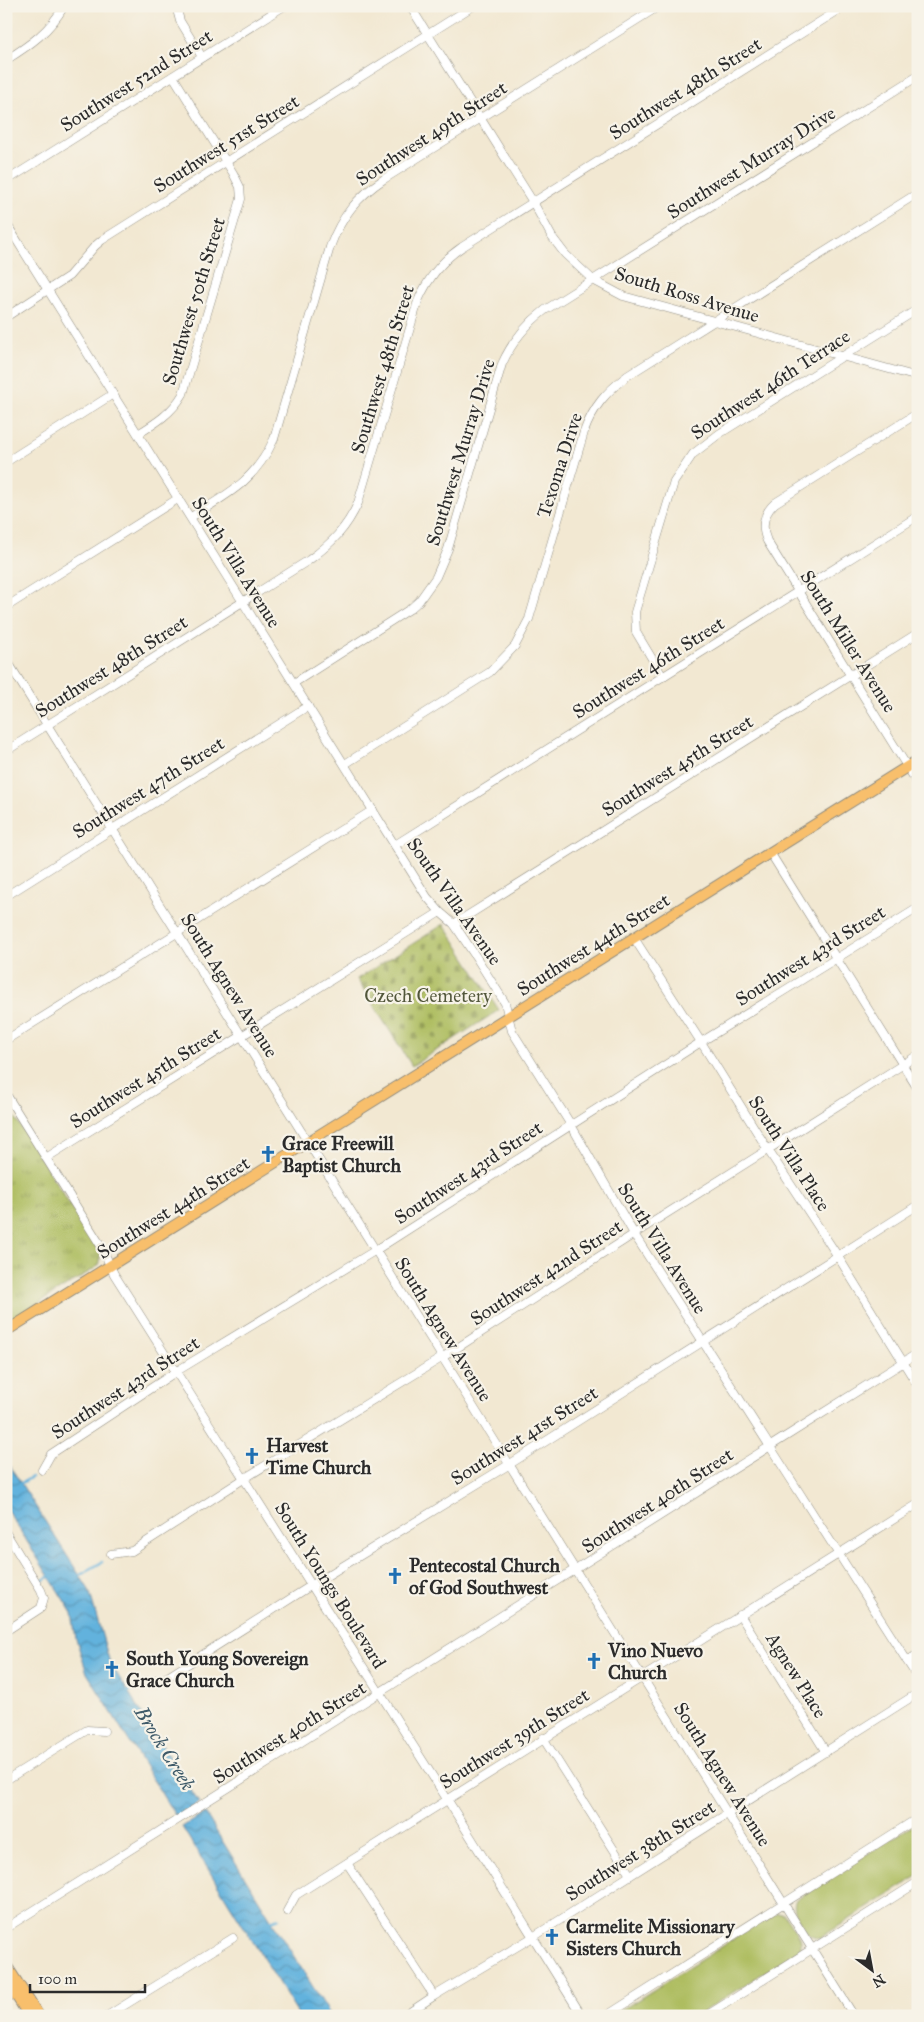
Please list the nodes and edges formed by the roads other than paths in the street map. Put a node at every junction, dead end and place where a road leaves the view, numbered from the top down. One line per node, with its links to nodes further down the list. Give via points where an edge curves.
1 (64, 6): 10 (street, via 38,39)
2 (176, 6): 9 (street, via 180,21)
3 (284, 6): 9 (street, Southwest 52nd Street)
4 (410, 6): 8 (street, South Ross Avenue)
5 (473, 6): 8 (street, Southwest 51st Street)
6 (659, 6): 13 (street, Southwest 49th Street)
7 (845, 6): 17 (street, Southwest 48th Street)
8 (428, 34): 13 (street, South Ross Avenue); 14 (street, Southwest 51st Street)
9 (202, 58): 11 (street, Southwest 52nd Street)
10 (6, 60)
11 (173, 76): 14 (street, Southwest 50th Street); 15 (street, Southwest 52nd Street)
12 (918, 76): 19 (street, Southwest Murray Drive)
13 (481, 119): 17 (street, South Ross Avenue); 32 (street, Southwest 49th Street, via 371,188 344,216 330,247 268,452 241,485)
14 (226, 162): 20 (street, Southwest 51st Street, via 102,240 69,276); 28 (street, Southwest 50th Street, via 240,187 240,204 186,386 164,417)
15 (6, 181)
16 (918, 193): 23 (street, Texoma Drive)
17 (533, 202): 19 (street, South Ross Avenue, via 559,246); 34 (street, Southwest 48th Street, via 451,254 431,275 418,301 362,491 350,519 320,552)
18 (6, 223): 20 (street, South Villa Avenue)
19 (593, 280): 23 (street, South Ross Avenue, via 623,296); 40 (street, Southwest Murray Drive, via 533,319 508,351 497,378 446,556 428,590 400,617)
20 (48, 290): 22 (street, Southwest 51st Street); 26 (street, South Villa Avenue)
21 (918, 309): 24 (street, Southwest 46th Terrace)
22 (6, 317)
23 (714, 320): 24 (street, South Ross Avenue); 45 (street, Texoma Drive, via 627,376 595,406 584,432 529,619 508,656 480,679)
24 (842, 356): 25 (street, South Ross Avenue); 39 (street, Southwest 46th Terrace, via 705,443 678,474 670,490 635,612 636,632)
25 (918, 377)
26 (113, 394): 28 (street, South Villa Avenue); 29 (street)
27 (918, 413): 33 (street, South Miller Avenue, via 779,500 767,512 763,525 765,536)
28 (138, 434): 30 (street, South Villa Avenue)
29 (6, 462)
30 (179, 498): 32 (street, South Villa Avenue); 35 (street)
31 (918, 516): 33 (street, Southwest 46th Street)
32 (191, 518): 34 (street, South Villa Avenue)
33 (799, 591): 38 (street, South Miller Avenue); 39 (street, Southwest 46th Street)
34 (243, 602): 40 (street, South Villa Avenue); 42 (street, Southwest 48th Street)
35 (6, 607)
36 (918, 633): 38 (street, Southwest 45th Street)
37 (6, 659): 42 (street, South Agnew Avenue)
38 (851, 675): 46 (street, South Miller Avenue); 55 (street, Southwest 45th Street)
39 (663, 677): 50 (street, Southwest 46th Street)
40 (294, 683): 41 (street, South Villa Avenue)
41 (308, 706): 45 (street, South Villa Avenue); 49 (street, Southwest 47th Street)
42 (47, 725): 43 (street, Southwest 48th Street); 49 (street, South Agnew Avenue)
43 (6, 751)
44 (918, 760): 46 (main road, Southwest 44th Street)
45 (345, 764): 48 (street, South Villa Avenue)
46 (907, 767): 47 (street, South Miller Avenue); 51 (main road, Southwest 44th Street)
47 (918, 784)
48 (373, 810): 50 (street, South Villa Avenue); 56 (street)
49 (112, 829): 52 (street, Southwest 47th Street); 56 (street, South Agnew Avenue)
50 (395, 845): 54 (street, South Villa Avenue)
51 (771, 854): 57 (main road, Southwest 44th Street); 58 (street)
52 (6, 896)
53 (918, 908): 58 (street, Southwest 43rd Street)
54 (440, 912): 55 (street, South Villa Avenue); 60 (street, Southwest 45th Street)
55 (454, 924): 59 (street, South Villa Avenue, via 505,1004)
56 (178, 932): 60 (street, South Agnew Avenue); 61 (street)
57 (634, 938): 59 (main road, Southwest 44th Street); 62 (street, South Villa Place)
58 (836, 959): 62 (street, Southwest 43rd Street); 64 (street)
59 (508, 1018): 67 (street, South Villa Avenue, via 512,1031); 68 (main road, Southwest 44th Street)
60 (243, 1036): 68 (street, South Agnew Avenue); 70 (street, Southwest 45th Street)
61 (6, 1040)
62 (702, 1042): 67 (street, Southwest 43rd Street); 69 (street, South Villa Place)
63 (918, 1055): 64 (street, Southwest 42nd Street)
64 (902, 1065): 65 (street); 69 (street, Southwest 42nd Street)
65 (918, 1089)
66 (6, 1094): 70 (street, South Youngs Boulevard)
67 (571, 1125): 72 (street, South Villa Avenue); 73 (street, Southwest 43rd Street)
68 (309, 1142): 73 (street, South Agnew Avenue); 75 (main road, Southwest 44th Street)
69 (768, 1150): 72 (street, Southwest 42nd Street); 74 (street, South Villa Place)
70 (46, 1158): 75 (street, South Youngs Boulevard)
71 (918, 1204): 74 (street, Southwest 41st Street)
72 (634, 1234): 77 (street, South Villa Avenue); 79 (street, Southwest 42nd Street)
73 (376, 1250): 79 (street, South Agnew Avenue); 81 (street, Southwest 43rd Street)
74 (837, 1255): 77 (street, Southwest 41st Street); 80 (street, South Villa Place)
75 (111, 1267): 76 (main road, Southwest 44th Street); 81 (street, South Youngs Boulevard)
76 (6, 1331)
77 (702, 1341): 83 (street, South Villa Avenue); 84 (street, Southwest 41st Street)
78 (918, 1353): 80 (street, Southwest 40th Street)
79 (443, 1357): 84 (street, South Agnew Avenue); 86 (street, Southwest 42nd Street)
80 (903, 1363): 82 (street, South Villa Place); 83 (street, Southwest 40th Street)
81 (177, 1371): 85 (street, Southwest 43rd Street, via 51,1454); 86 (street, South Youngs Boulevard)
82 (918, 1386)
83 (769, 1447): 90 (street, South Villa Avenue); 91 (street, Southwest 40th Street)
84 (510, 1464): 91 (street, South Agnew Avenue); 92 (street, Southwest 41st Street)
85 (42, 1470)
86 (245, 1478): 89 (street, Southwest 42nd Street, via 132,1551); 92 (street, South Youngs Boulevard)
87 (918, 1504): 90 (street, Southwest 39th Street)
88 (6, 1533): 94 (street, via 44,1598 41,1608)
89 (111, 1554)
90 (840, 1554): 93 (street, Southwest 39th Street); 96 (street, South Villa Avenue)
91 (576, 1570): 97 (street, South Agnew Avenue); 100 (street, Southwest 40th Street)
92 (312, 1585): 99 (street, Southwest 41st Street, via 166,1678); 100 (street, South Youngs Boulevard)
93 (740, 1615): 97 (street, Southwest 39th Street); 104 (street, Agnew Place)
94 (6, 1631)
95 (918, 1654): 96 (street)
96 (907, 1660): 98 (street, South Villa Avenue)
97 (644, 1678): 103 (street, Southwest 39th Street); 107 (street, South Agnew Avenue)
98 (918, 1678)
99 (143, 1682)
100 (380, 1694): 106 (street, South Youngs Boulevard); 114 (street, Southwest 40th Street)
101 (918, 1694): 104 (street, Southwest 38th Street)
102 (104, 1731): 105 (street, via 87,1730)
103 (543, 1738): 106 (street, Southwest 39th Street); 110 (street)
104 (826, 1752): 107 (street, Southwest 38th Street)
105 (6, 1780)
106 (447, 1799): 109 (street, Southwest 39th Street); 116 (street, South Youngs Boulevard)
107 (729, 1813): 110 (street, Southwest 38th Street); 112 (street, South Agnew Avenue)
108 (918, 1818): 112 (street)
109 (347, 1863): 113 (street, Southwest 39th Street, via 296,1895); 119 (street)
110 (630, 1875): 116 (street, Southwest 38th Street)
111 (918, 1882): 117 (street)
112 (784, 1903): 117 (street, South Agnew Avenue); 126 (street)
113 (287, 1911)
114 (6, 1928)
115 (233, 1938): 123 (street)
116 (533, 1938): 119 (street, Southwest 38th Street); 125 (street, South Youngs Boulevard)
117 (812, 1948): 127 (street); 128 (street, South Agnew Avenue)
118 (7, 1972): 121 (main road); 122 (main road)
119 (434, 1996): 124 (street, Southwest 38th Street)
120 (918, 2012): 129 (street)
121 (29, 2016)
122 (39, 2016)
123 (107, 2016)
124 (404, 2016)
125 (582, 2016)
126 (606, 2016)
127 (706, 2016)
128 (854, 2016)
129 (911, 2016)

